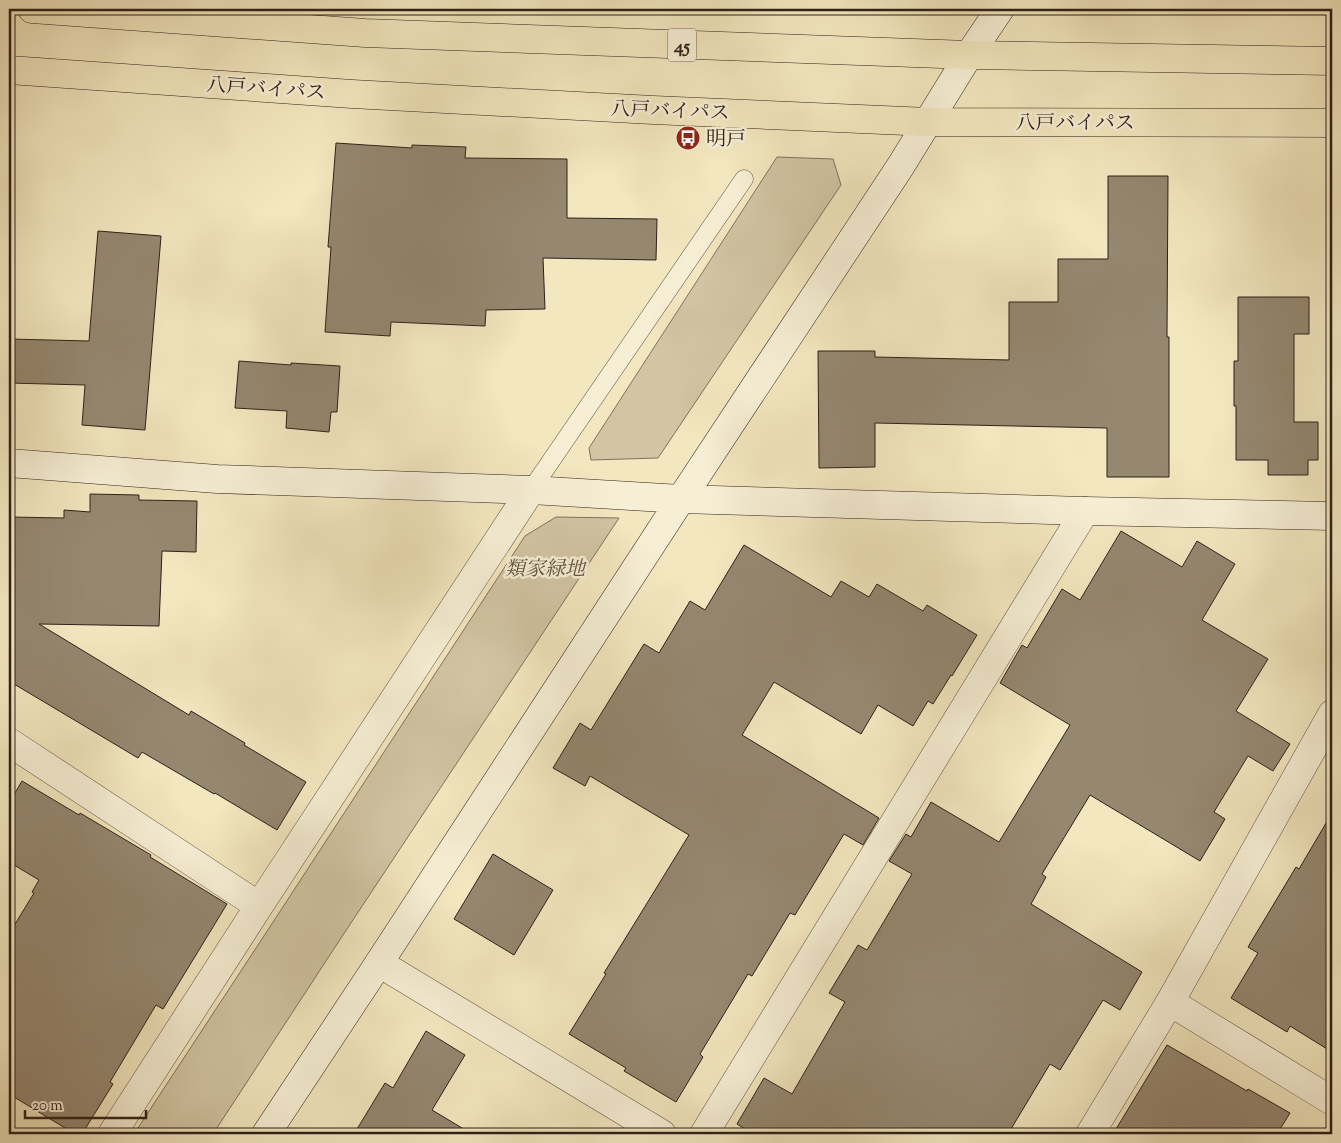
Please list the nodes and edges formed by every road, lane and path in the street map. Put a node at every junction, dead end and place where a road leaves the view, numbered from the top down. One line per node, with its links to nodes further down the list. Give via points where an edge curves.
1 (32, 9): 3 (highway, 45, via 365,33)
2 (1000, 9): 3 (street)
3 (969, 55): 4 (highway, 45); 6 (street)
4 (1332, 60)
5 (9, 70): 6 (highway, 八戸バイパス, via 352,94)
6 (929, 122): 7 (highway, 八戸バイパス); 11 (street)
7 (1332, 123)
8 (744, 179): 10 (lane)
9 (9, 463): 10 (street, via 216,479)
10 (531, 490): 11 (street); 16 (street)
11 (681, 499): 12 (street); 17 (street)
12 (1085, 511): 13 (street); 23 (street)
13 (1332, 516)
14 (1332, 714): 18 (street)
15 (9, 742): 16 (street)
16 (258, 906): 20 (street)
17 (379, 963): 21 (street); 22 (street)
18 (1170, 1002): 19 (street); 24 (street)
19 (1332, 1101)
20 (112, 1134)
21 (266, 1134)
22 (662, 1134)
23 (704, 1134)
24 (1090, 1134)

